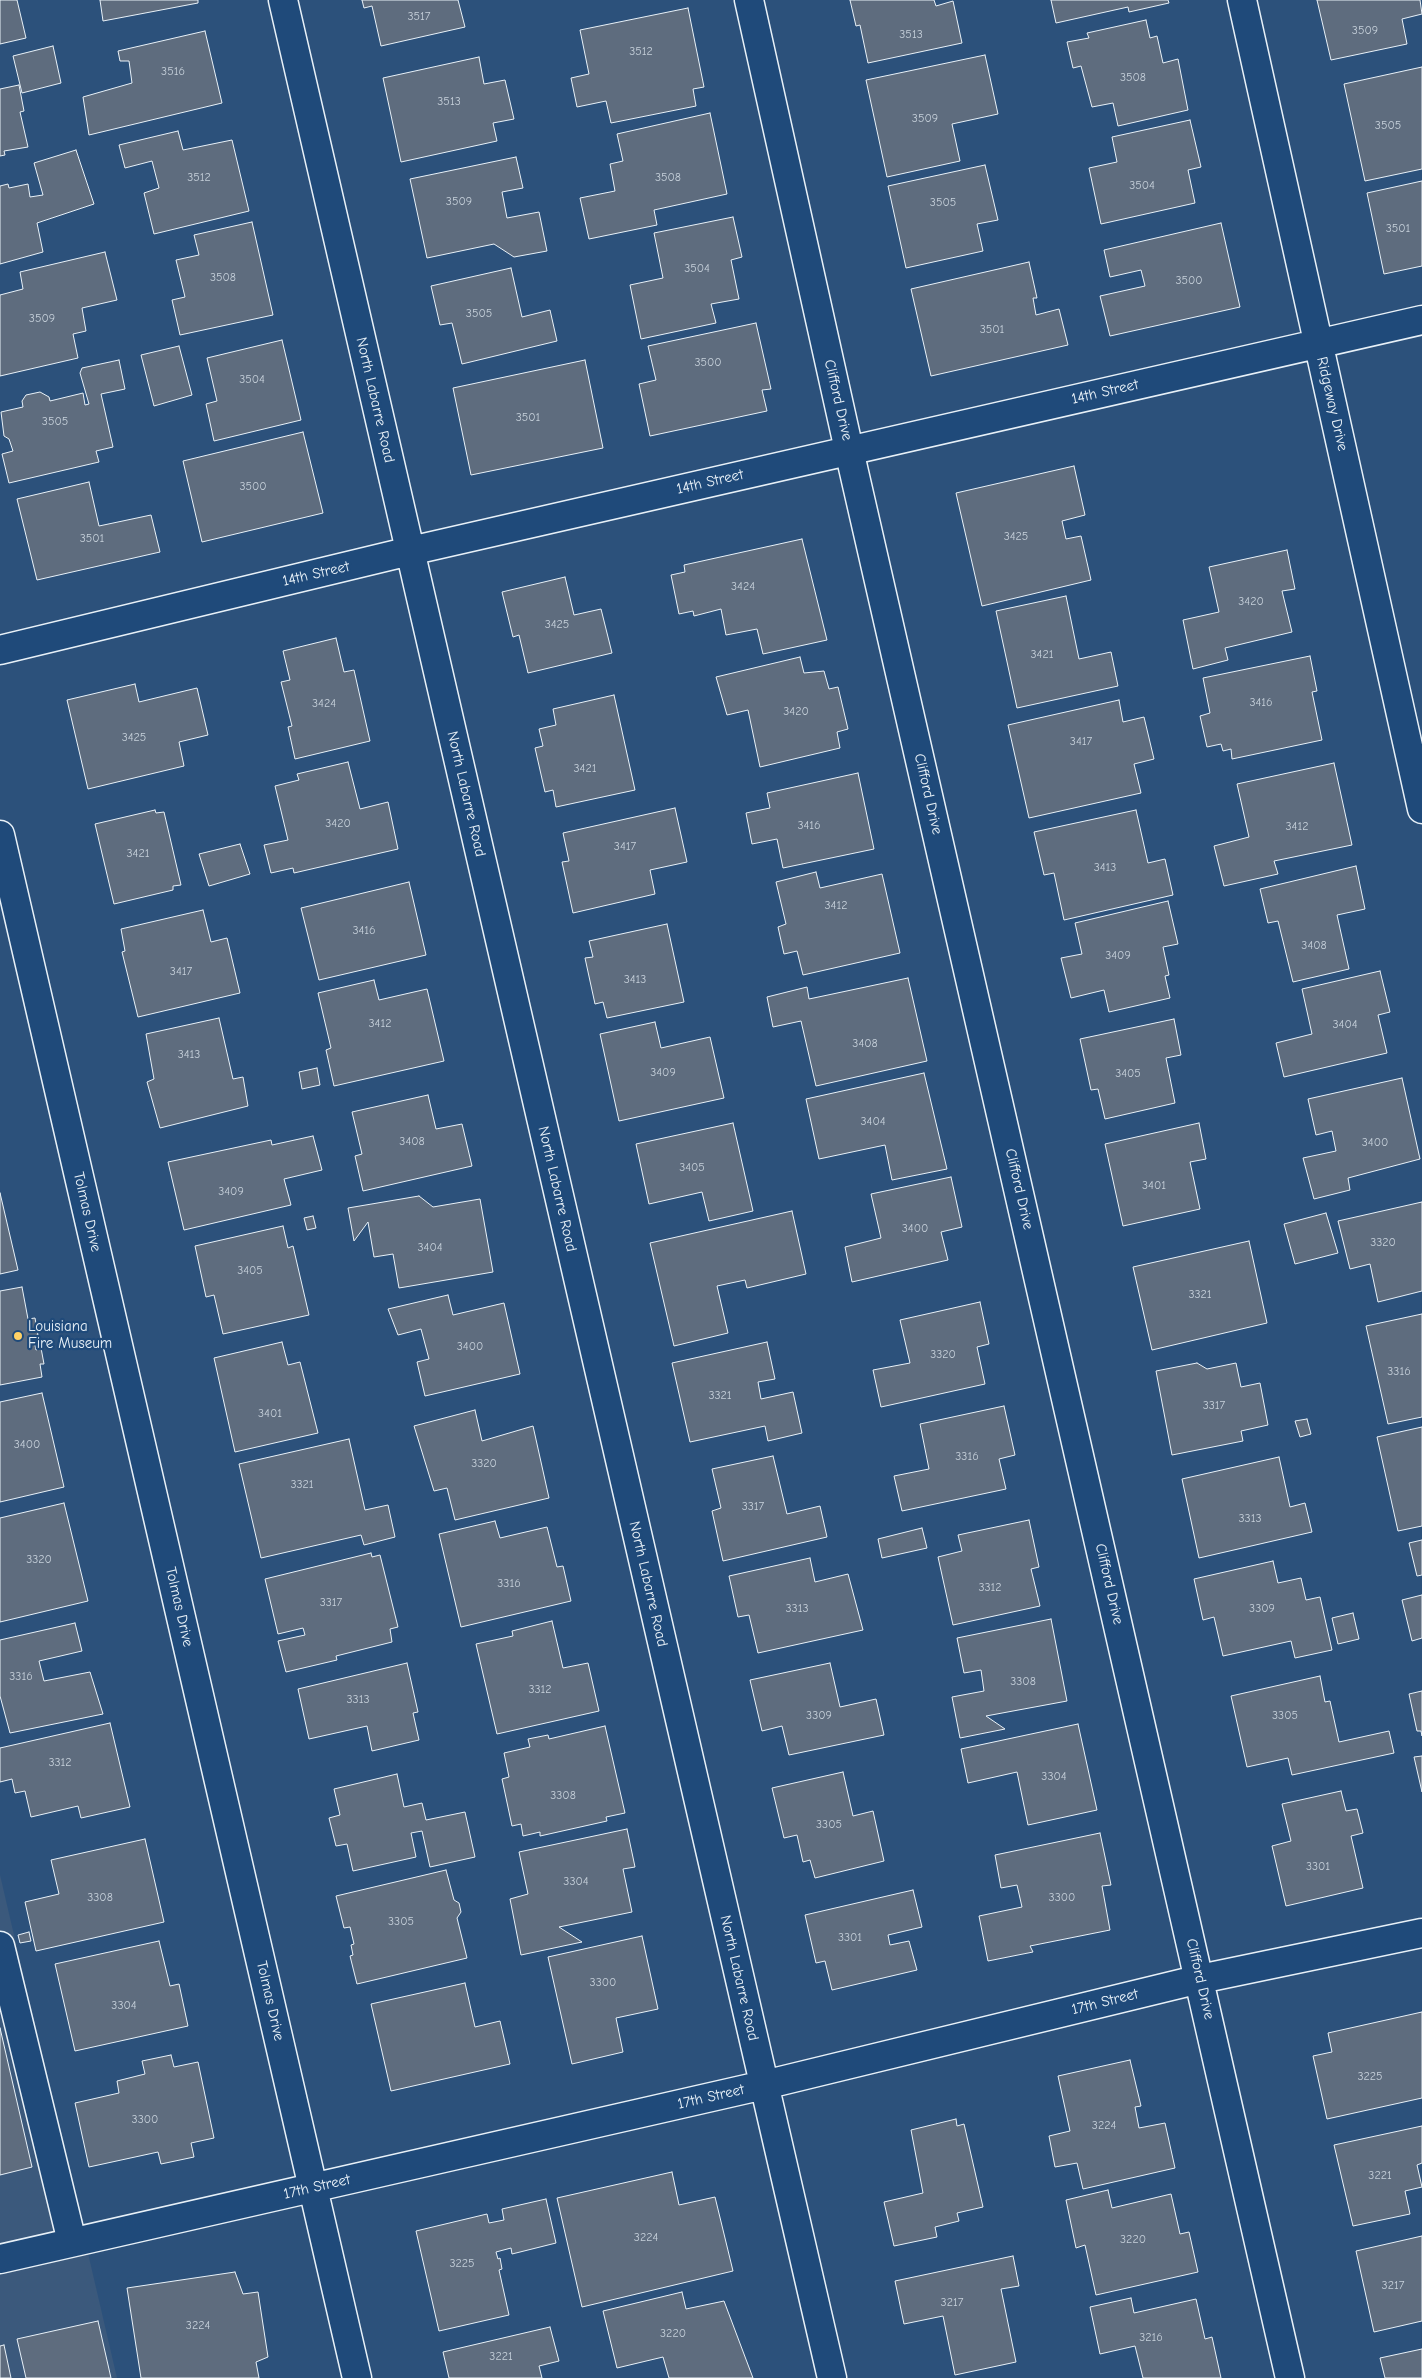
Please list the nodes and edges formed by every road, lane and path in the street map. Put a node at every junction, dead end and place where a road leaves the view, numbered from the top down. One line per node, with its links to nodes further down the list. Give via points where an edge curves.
1 (283, 0): 7 (street, North Labarre Road)
2 (749, 0): 6 (street, Clifford Drive)
3 (1242, 0): 5 (street, Ridgeway Drive)
4 (1422, 320): 5 (street, 14th Street)
5 (1319, 344): 6 (street, 14th Street); 9 (street, Ridgeway Drive)
6 (849, 450): 7 (street, 14th Street); 13 (street, Clifford Drive)
7 (410, 552): 8 (street, 14th Street); 14 (street, North Labarre Road)
8 (0, 650)
9 (1422, 808)
10 (0, 835): 15 (street, Tolmas Drive)
11 (1422, 1933): 13 (street, 17th Street)
12 (0, 1946): 16 (street)
13 (1200, 1979): 14 (street, 17th Street); 20 (street, Clifford Drive)
14 (764, 2085): 15 (street, 17th Street); 19 (street, North Labarre Road)
15 (313, 2188): 16 (street, 17th Street); 18 (street, Tolmas Drive)
16 (72, 2242): 17 (street, 17th Street)
17 (0, 2259)
18 (358, 2378)
19 (832, 2378)
20 (1290, 2378)

